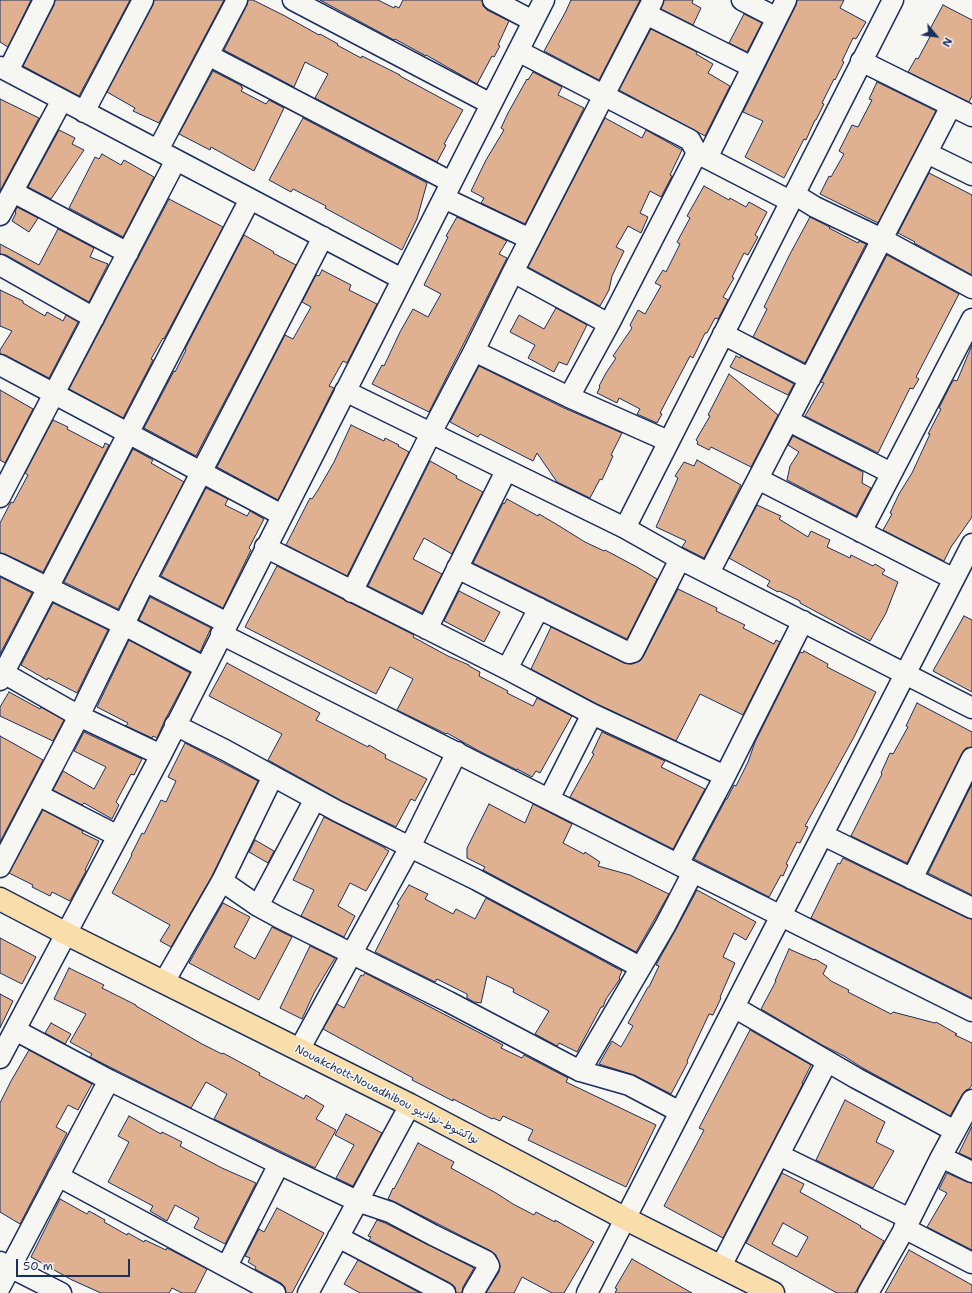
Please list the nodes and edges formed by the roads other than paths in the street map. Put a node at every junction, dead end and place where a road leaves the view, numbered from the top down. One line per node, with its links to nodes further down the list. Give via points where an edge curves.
1 (44, 0): 17 (street)
2 (143, 0): 22 (street)
3 (237, 0): 14 (street)
4 (293, 0): 20 (street)
5 (493, 0): 12 (street)
6 (544, 0): 12 (street)
7 (742, 0): 11 (street)
8 (786, 0): 11 (street)
9 (893, 0): 15 (street)
10 (649, 7): 16 (street); 18 (street)
11 (777, 18): 16 (street)
12 (533, 21): 13 (street)
13 (518, 51): 18 (street); 20 (street)
14 (208, 55): 24 (street); 29 (street)
15 (861, 61): 21 (street); 31 (street)
16 (752, 67): 26 (street)
17 (4, 69): 19 (street)
18 (604, 95): 26 (street, via 690,140); 35 (street)
19 (62, 100): 22 (street); 30 (street)
20 (491, 104): 29 (street)
21 (951, 106): 23 (street); 25 (street)
22 (84, 112): 24 (street)
23 (972, 116)
24 (158, 150): 27 (street)
25 (927, 153): 28 (street); 36 (street)
26 (702, 156): 31 (street); 44 (street)
27 (176, 160): 32 (street); 37 (street)
28 (972, 175)
29 (448, 190): 35 (street); 40 (street)
30 (13, 192): 33 (street); 37 (street)
31 (792, 198): 36 (street); 45 (street)
32 (250, 199): 34 (street); 53 (street)
33 (0, 215)
34 (323, 237): 40 (street); 58 (street)
35 (530, 239): 39 (street)
36 (882, 239): 41 (street); 48 (street)
37 (128, 253): 42 (street)
38 (0, 264): 42 (street)
39 (513, 272): 44 (street); 46 (street)
40 (402, 279): 49 (street)
41 (972, 288)
42 (94, 318): 50 (street)
43 (972, 319): 59 (street)
44 (609, 324): 51 (street)
45 (723, 334): 48 (street); 55 (street)
46 (474, 351): 51 (street); 54 (street)
47 (0, 365): 50 (street)
48 (810, 379): 52 (street)
49 (345, 391): 54 (street); 62 (street)
50 (55, 394): 53 (street); 56 (street)
51 (569, 397): 55 (street)
52 (789, 421): 59 (street); 60 (street)
53 (129, 432): 58 (street); 73 (street)
54 (431, 433): 57 (street); 74 (street)
55 (668, 441): 63 (street)
56 (6, 471): 61 (street)
57 (506, 471): 63 (street); 69 (street)
58 (202, 472): 62 (street); 72 (street)
59 (891, 473): 64 (street)
60 (758, 479): 64 (street); 70 (street)
61 (0, 497)
62 (282, 515): 66 (street)
63 (625, 528): 67 (street)
64 (861, 532): 71 (street)
65 (972, 544): 71 (street)
66 (265, 547): 74 (street); 78 (street)
67 (680, 559): 70 (street); 75 (street, via 633,652 629,653)
68 (0, 564): 73 (street)
69 (458, 568): 75 (street); 79 (street)
70 (709, 573): 76 (street)
71 (954, 579): 82 (street)
72 (145, 581): 77 (street); 78 (street)
73 (48, 589): 77 (street); 83 (street)
74 (352, 592): 79 (street)
75 (539, 608): 81 (street)
76 (803, 621): 82 (street); 92 (street)
77 (124, 625): 80 (street); 86 (street)
78 (224, 628): 80 (street); 88 (street)
79 (427, 629): 81 (street)
80 (204, 667): 87 (street)
81 (507, 669): 85 (street)
82 (905, 674): 84 (street); 96 (street)
83 (1, 675): 86 (street)
84 (972, 708)
85 (592, 714): 92 (street); 95 (street)
86 (79, 716): 89 (street); 93 (street)
87 (175, 725): 89 (street); 91 (street)
88 (457, 752): 95 (street); 98 (street)
89 (161, 755): 97 (street)
90 (972, 758): 101 (street)
91 (273, 776): 94 (street); 102 (street)
92 (725, 776): 100 (street)
93 (38, 795): 97 (street); 99 (street)
94 (315, 798): 98 (street); 104 (street)
95 (549, 799): 100 (street)
96 (823, 835): 101 (street); 106 (street)
97 (118, 836): 107 (street)
98 (410, 847): 108 (street); 109 (street)
99 (0, 867)
100 (685, 868): 106 (street); 109 (street, via 665,926)
101 (912, 879): 105 (street)
102 (222, 881): 104 (street); 110 (street)
103 (0, 899): 107 (highway, Nouakchott-Nouadhibou نواكشوط-نواذيبو)
104 (258, 906): 108 (street)
105 (972, 908)
106 (781, 915): 111 (street); 112 (street)
107 (65, 933): 110 (highway, Nouakchott-Nouadhibou نواكشوط-نواذيبو); 113 (street)
108 (352, 953): 114 (street); 117 (street)
109 (640, 967): 117 (street)
110 (164, 982): 114 (highway, Nouakchott-Nouadhibou نواكشوط-نواذيبو)
111 (734, 1008): 116 (street); 121 (street)
112 (972, 1011)
113 (15, 1030): 115 (street); 118 (street)
114 (299, 1050): 120 (highway, Nouakchott-Nouadhibou نواكشوط-نواذيبو)
115 (0, 1058)
116 (827, 1062): 122 (street); 123 (street)
117 (580, 1071): 121 (street, via 629,1085)
118 (109, 1080): 125 (street); 127 (street)
119 (972, 1100): 122 (street)
120 (410, 1105): 128 (street); 129 (highway, Nouakchott-Nouadhibou نواكشوط-نواذيبو)
121 (680, 1112): 129 (street)
122 (954, 1131): 124 (street)
123 (779, 1155): 130 (street); 135 (street)
124 (941, 1157): 126 (street); 130 (street)
125 (279, 1164): 128 (street); 134 (street)
126 (972, 1172)
127 (58, 1176): 133 (street); 134 (street)
128 (358, 1201): 131 (street); 141 (street, via 390,1212 486,1261 489,1266)
129 (626, 1219): 135 (highway, Nouakchott-Nouadhibou نواكشوط-نواذيبو); 142 (street)
130 (907, 1224): 132 (street); 144 (street)
131 (338, 1237): 139 (street); 140 (street)
132 (972, 1263)
133 (5, 1264): 136 (street); 137 (street)
134 (227, 1266): 138 (street)
135 (722, 1266): 143 (highway, Nouakchott-Nouadhibou نواكشوط-نواذيبو)
136 (0, 1287)
137 (62, 1293)
138 (276, 1293)
139 (308, 1293)
140 (445, 1293)
141 (473, 1293)
142 (587, 1293)
143 (773, 1293)
144 (868, 1293)

